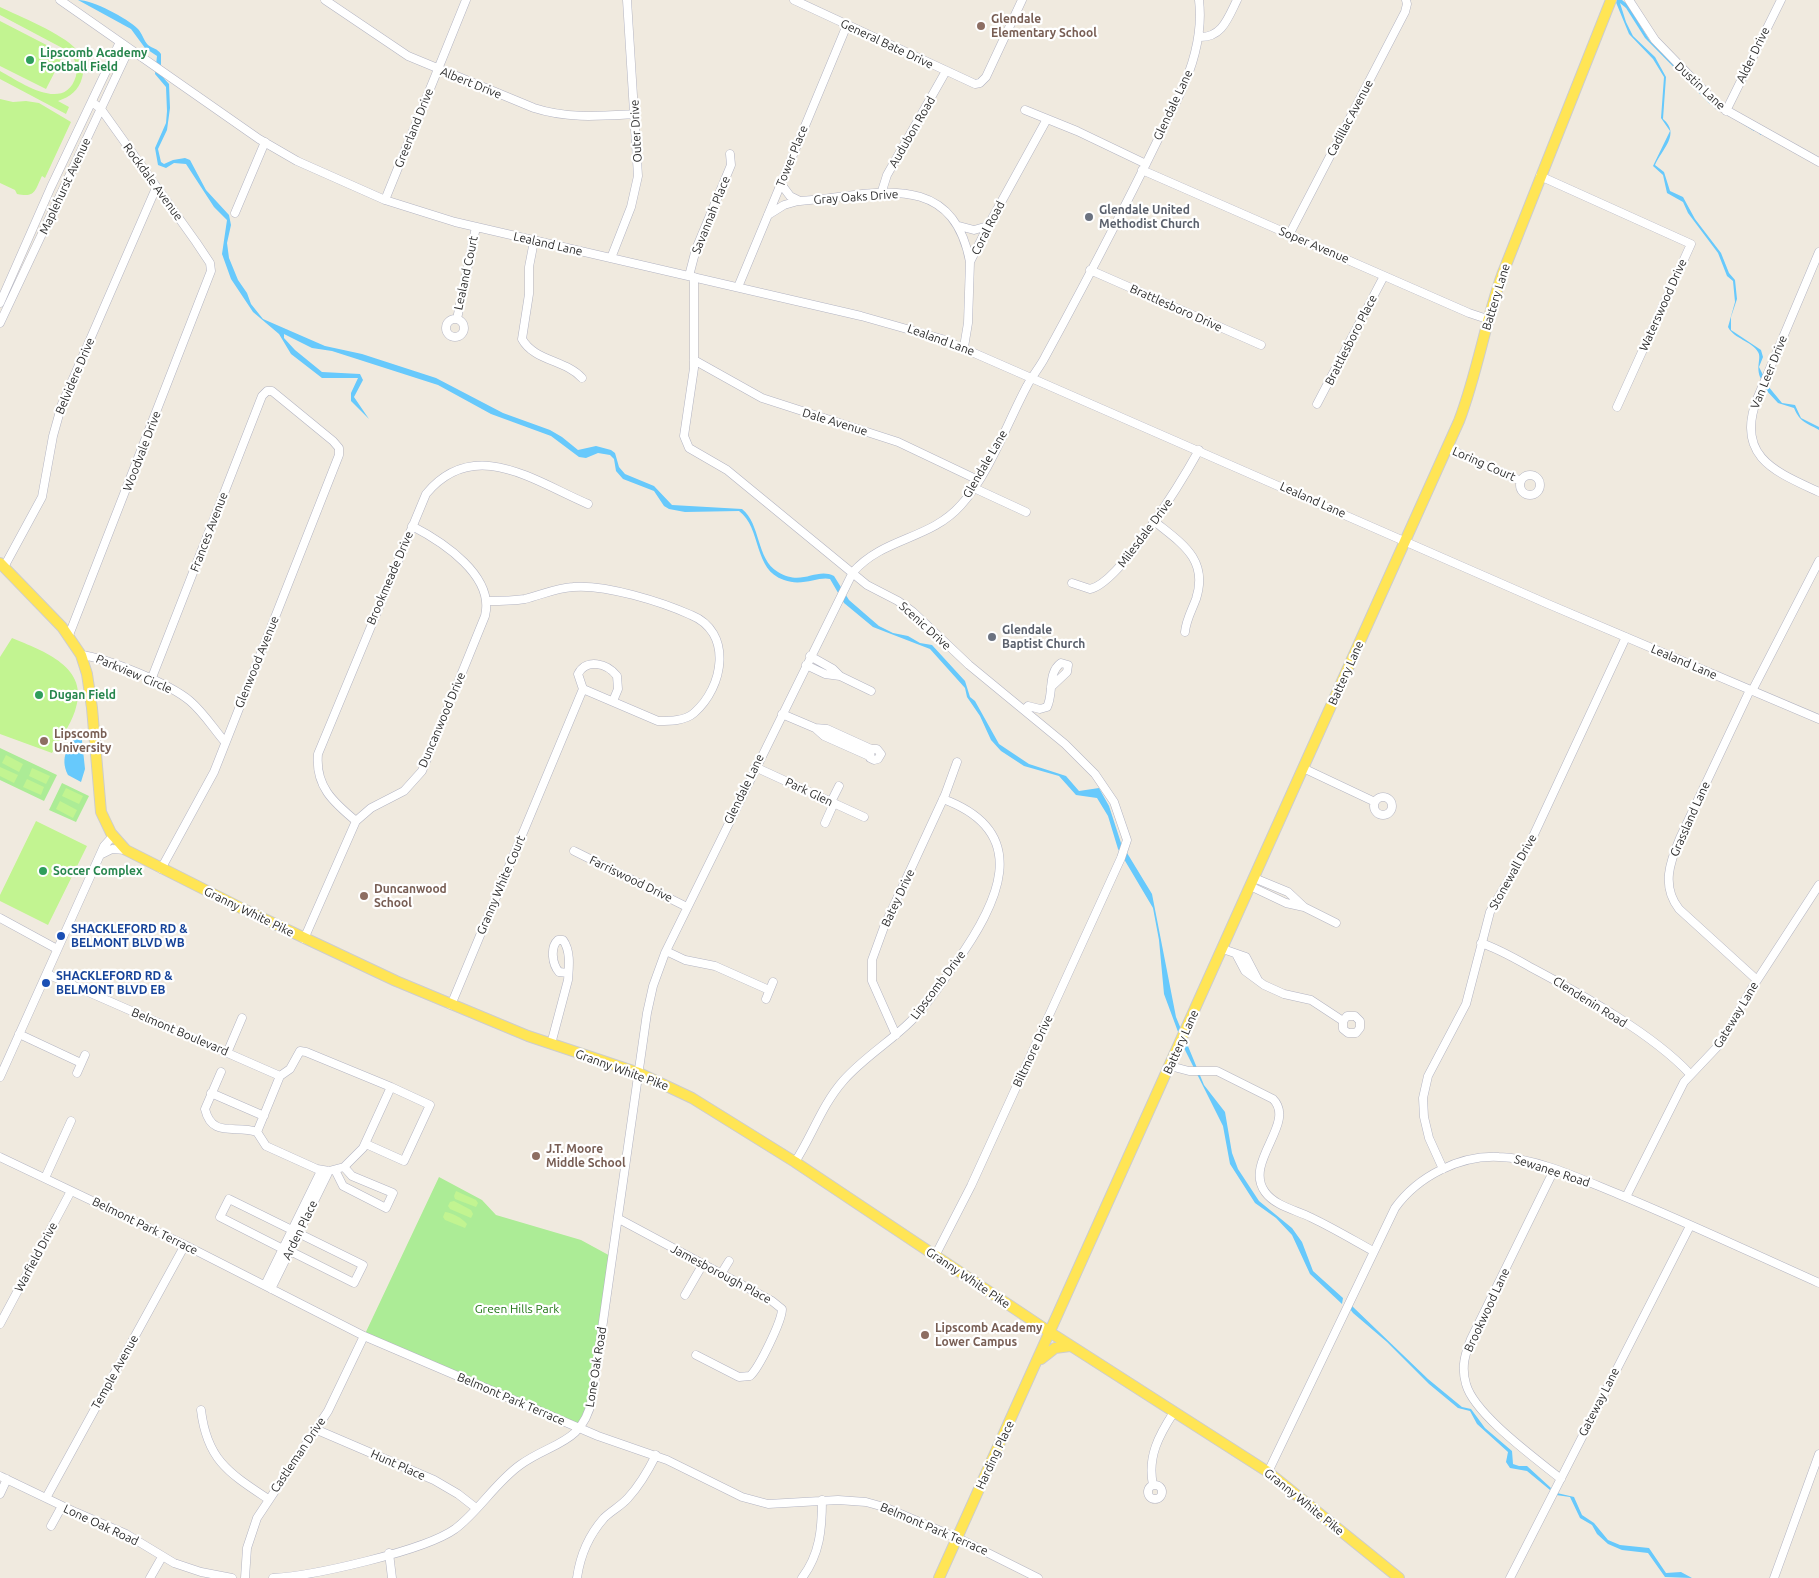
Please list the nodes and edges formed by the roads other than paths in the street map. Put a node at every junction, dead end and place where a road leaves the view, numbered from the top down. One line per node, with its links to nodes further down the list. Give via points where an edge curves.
1 (60, 0): 15 (street, Lealand Lane)
2 (325, 0): 17 (street, Albert Drive, via 391,46)
3 (466, 0): 17 (street, Greerland Drive)
4 (627, 0): 23 (street, Outer Drive)
5 (794, 0): 13 (street, General Bate Drive)
6 (1022, 0): 18 (street, General Bate Drive, via 986,77 980,83 972,84)
7 (1199, 0): 14 (street, Glendale Lane)
8 (1237, 0): 14 (street, via 1218,32)
9 (1406, 0): 40 (street, Cadillac Avenue, via 1405,12)
10 (1611, 0): 29 (main road, Battery Lane)
11 (1629, 0): 22 (street, Dustin Lane, via 1660,47)
12 (1781, 0): 22 (street, Alder Drive)
13 (847, 25): 18 (street, General Bate Drive); 30 (street, Tower Place)
14 (1199, 37): 28 (street, Glendale Lane, via 1185,84)
15 (120, 42): 16 (street, Lealand Lane); 19 (street, Maplehurst Avenue)
16 (129, 49): 20 (street, Maplehurst Avenue); 25 (street, Lealand Lane)
17 (438, 69): 23 (street, Albert Drive, via 552,114 578,117); 33 (street, Greerland Drive)
18 (946, 71): 32 (street, Audubon Road, via 887,175)
19 (92, 102): 20 (street, Rockdale Avenue); 50 (street, Maplehurst Avenue)
20 (101, 109): 31 (street, Rockdale Avenue); 53 (street, Maplehurst Avenue)
21 (1026, 110): 24 (street, Soper Avenue)
22 (1726, 111): 27 (street, Dustin Lane)
23 (634, 114): 43 (street, Outer Drive, via 638,163 635,192)
24 (1047, 119): 28 (street, Soper Avenue, via 1077,131); 38 (street, Coral Road)
25 (265, 142): 33 (street, Lealand Lane, via 330,178); 35 (street)
26 (730, 154): 48 (street, Savannah Place, via 731,165 696,249)
27 (1819, 162)
28 (1144, 167): 40 (street, Soper Avenue); 46 (street, Glendale Lane)
29 (1540, 176): 52 (main road, Battery Lane); 60 (street, Waterswood Drive, via 1691,244)
30 (781, 184): 34 (street, Gray Oaks Drive, via 790,196); 36 (street, Tower Place)
31 (156, 188): 45 (street, Rockdale Avenue); 74 (street, Belvidere Drive, via 62,404 42,497)
32 (881, 194): 34 (street, Gray Oaks Drive); 37 (street, Gray Oaks Drive, via 904,193 923,197 946,210)
33 (385, 200): 39 (street, Lealand Lane)
34 (800, 201): 36 (street, Gray Oaks Drive, via 780,207)
35 (235, 213)
36 (766, 217): 49 (street, Tower Place)
37 (959, 226): 38 (street, via 974,230); 44 (street, Gray Oaks Drive)
38 (988, 226): 44 (street, Coral Road)
39 (476, 227): 41 (street, Lealand Lane); 51 (street, Lealand Court)
40 (1289, 235): 47 (street, Soper Avenue)
41 (534, 241): 43 (street, Lealand Lane); 58 (street, via 520,344)
42 (1819, 252): 67 (street, Van Leer Drive, via 1757,399 1751,422 1754,443 1768,466)
43 (610, 258): 48 (street, Lealand Lane)
44 (970, 262): 55 (street, Coral Road)
45 (211, 265): 79 (street, Woodvale Drive, via 209,280)
46 (1090, 270): 54 (street, Brattlesboro Drive); 57 (street, Glendale Lane)
47 (1384, 276): 52 (street, Soper Avenue); 59 (street, Brattlesboro Place)
48 (692, 277): 49 (street, Lealand Lane); 56 (street)
49 (738, 287): 55 (street, Lealand Lane, via 872,318)
50 (0, 303)
51 (457, 319)
52 (1488, 319): 62 (main road, Battery Lane, via 1471,388)
53 (0, 323)
54 (1261, 345)
55 (964, 348): 57 (street, Lealand Lane)
56 (694, 360): 64 (street, Dale Avenue, via 762,398 898,442); 75 (street, Scenic Drive, via 685,442 692,451 727,470)
57 (1033, 377): 63 (street, Lealand Lane); 64 (street, Glendale Lane)
58 (582, 378)
59 (1317, 404)
60 (1617, 407)
61 (339, 448): 85 (street, Frances Avenue, via 274,392 267,391 262,396); 94 (street, Glenwood Avenue, via 339,455)
62 (1447, 448): 65 (street, Loring Court); 72 (main road, Battery Lane)
63 (1199, 450): 70 (street, Milesdale Drive); 72 (street, Lealand Lane)
64 (978, 480): 66 (street, Glendale Lane)
65 (1521, 480)
66 (974, 488): 69 (street); 75 (street, Glendale Lane, via 940,523 877,551)
67 (1819, 492)
68 (588, 504): 71 (street, Brookmeade Drive, via 500,467 467,466 448,473 434,486 422,501)
69 (1026, 512)
70 (1154, 521): 76 (street, Milesdale Drive, via 1105,583 1090,589); 78 (street, via 1189,551 1199,570 1198,593)
71 (412, 526): 77 (street, via 441,544 470,569 482,583); 104 (street, Brookmeade Drive, via 318,754 319,778 324,790)
72 (1405, 541): 80 (street, Lealand Lane); 98 (main road, Battery Lane)
73 (1819, 560): 88 (street, Grassland Lane)
74 (2, 565): 79 (main road, Granny White Pike)
75 (853, 572): 82 (street, Glendale Lane); 91 (street, Scenic Drive, via 867,585 913,612 965,662)
76 (1072, 583)
77 (486, 601): 90 (street, via 513,601 563,588 587,587 642,598 693,615 706,623 717,636 721,662 716,678 694,714 658,721); 104 (street, Duncanwood Drive, via 480,630 422,771 404,792 371,808)
78 (1185, 632)
79 (69, 635): 81 (main road, Granny White Pike)
80 (1626, 637): 88 (street, Lealand Lane); 119 (street, Stonewall Drive, via 1530,843 1490,912)
81 (81, 655): 85 (street, Parkview Circle); 106 (main road, Granny White Pike, via 92,708 100,805)
82 (810, 656): 83 (street, Glendale Lane); 84 (street)
83 (806, 665): 84 (street, via 825,674); 92 (street, Glendale Lane)
84 (840, 676): 89 (street)
85 (151, 680): 94 (street, Parkview Circle, via 188,700)
86 (1051, 687): 91 (street, via 1047,707 1028,706)
87 (583, 689): 90 (street); 90 (street, via 578,674 584,665 605,667 617,676 618,689); 129 (street, Granny White Court)
88 (1751, 690): 93 (street, Lealand Lane); 125 (street, Grassland Lane, via 1680,838 1668,878 1672,898 1679,909)
89 (872, 691)
90 (613, 701)
91 (1024, 710): 107 (street, Scenic Drive, via 1070,749 1100,781 1120,814)
92 (782, 714): 95 (street, via 815,728 824,736); 97 (street, Glendale Lane)
93 (1819, 719)
94 (225, 742): 111 (street, Glenwood Avenue, via 209,782)
95 (870, 753)
96 (957, 762): 100 (street, Batey Drive)
97 (755, 767): 102 (street, Park Glen); 114 (street, Glendale Lane)
98 (1303, 768): 101 (street); 112 (main road, Battery Lane)
99 (839, 786): 102 (street)
100 (942, 799): 133 (street, Batey Drive, via 884,927 870,968 875,990); 133 (street, Lipscomb Drive, via 962,808 987,827 999,850 999,880 982,920 960,957 930,999)
101 (1375, 802)
102 (832, 803): 103 (street, Park Glen); 105 (street)
103 (864, 817)
104 (356, 821): 118 (street, Duncanwood Drive)
105 (825, 823)
106 (113, 836): 108 (main road, Granny White Pike); 110 (street)
107 (1126, 845): 164 (street, Biltmore Drive, via 971,1186)
108 (126, 850): 110 (street, via 112,848); 111 (main road, Granny White Pike)
109 (574, 851): 114 (street, Farriswood Drive)
110 (100, 855): 121 (street)
111 (161, 869): 118 (main road, Granny White Pike)
112 (1252, 882): 115 (street, via 1277,900); 115 (street, via 1288,892); 120 (main road, Battery Lane)
113 (1819, 885): 125 (street, Gateway Lane)
114 (687, 907): 122 (street, Glendale Lane)
115 (1304, 907): 117 (street)
116 (0, 918): 121 (street)
117 (1336, 922)
118 (304, 939): 129 (main road, Granny White Pike)
119 (1481, 943): 140 (street, Clendenin Road, via 1594,1004 1665,1050); 152 (street, Stonewall Drive, via 1466,1004 1431,1068 1424,1093 1425,1125)
120 (1223, 949): 131 (street, via 1236,954 1244,971 1258,980 1278,992 1313,1001); 136 (main road, Battery Lane)
121 (57, 950): 124 (street)
122 (666, 951): 127 (street, via 685,960 715,966); 139 (street, Glendale Lane, via 651,994)
123 (568, 973): 134 (street)
124 (47, 974): 132 (street); 135 (street, Belmont Boulevard)
125 (1757, 980): 140 (street, Gateway Lane, via 1720,1045)
126 (773, 982): 127 (street)
127 (769, 990): 128 (street)
128 (766, 999)
129 (451, 1004): 134 (main road, Granny White Pike)
130 (242, 1018): 135 (street)
131 (1343, 1021)
132 (19, 1034): 138 (street, via 83,1059); 142 (street)
133 (896, 1035): 150 (street, Lipscomb Drive, via 840,1085)
134 (551, 1044): 139 (main road, Granny White Pike)
135 (227, 1053): 141 (street, Belmont Boulevard)
136 (1170, 1066): 163 (street, via 1189,1071 1217,1071 1276,1102 1280,1117 1262,1162 1261,1184 1267,1195); 172 (main road, Battery Lane)
137 (221, 1072): 144 (street)
138 (76, 1073)
139 (639, 1073): 150 (main road, Granny White Pike, via 692,1098); 158 (street, Lone Oak Road)
140 (1690, 1074): 157 (street, Gateway Lane)
141 (280, 1076): 143 (street, via 290,1069 298,1053 303,1051); 145 (street)
142 (0, 1077)
143 (391, 1087): 148 (street); 148 (street, via 430,1105 404,1161)
144 (211, 1093): 145 (street); 147 (street, via 206,1112 218,1129 246,1128)
145 (264, 1116): 147 (street)
146 (71, 1121): 155 (street)
147 (257, 1132): 153 (street, via 266,1146)
148 (366, 1144): 151 (street, via 358,1156)
149 (0, 1157): 155 (street, Belmont Park Terrace)
150 (795, 1162): 164 (main road, Granny White Pike)
151 (344, 1167): 153 (street); 153 (street, via 354,1177 394,1193 386,1208 343,1186)
152 (1443, 1169): 154 (street, Sewanee Road, via 1469,1160 1495,1157); 163 (street, Sewanee Road, via 1423,1180 1402,1199)
153 (328, 1170): 160 (street, Arden Place)
154 (1554, 1170): 157 (street, Sewanee Road); 185 (street, Brookwood Lane, via 1471,1338 1464,1370 1468,1389 1482,1411)
155 (44, 1178): 156 (street, Belmont Park Terrace)
156 (71, 1191): 161 (street, Belmont Park Terrace); 171 (street, Warfield Drive)
157 (1626, 1197): 159 (street, Sewanee Road)
158 (620, 1219): 166 (street, Jamesborough Place); 180 (street, Lone Oak Road, via 592,1399)
159 (1690, 1226): 168 (street, Sewanee Road); 185 (street, Gateway Lane)
160 (295, 1232): 162 (street, Arden Place); 162 (street, via 229,1199 220,1216); 162 (street, via 363,1265 354,1282)
161 (185, 1245): 169 (street, Belmont Park Terrace); 188 (street, Temple Avenue)
162 (286, 1250): 169 (street, Arden Place)
163 (1373, 1251): 183 (street, Sewanee Road)
164 (935, 1256): 172 (main road, Granny White Pike)
165 (729, 1261): 167 (street)
166 (703, 1264): 167 (street, Jamesborough Place); 170 (street)
167 (721, 1274): 175 (street, Jamesborough Place, via 778,1305 782,1314 757,1368 750,1376 739,1377)
168 (1819, 1283)
169 (268, 1287): 173 (street, Belmont Park Terrace)
170 (685, 1295)
171 (0, 1324)
172 (1051, 1333): 174 (main road, Granny White Pike); 176 (main road, Harding Place)
173 (364, 1336): 179 (street, Castleman Drive, via 340,1389); 180 (street, Belmont Park Terrace)
174 (1070, 1346): 176 (main road, via 1056,1348); 178 (main road, Granny White Pike)
175 (696, 1355)
176 (1037, 1363): 194 (main road, Harding Place)
177 (202, 1410): 189 (street, via 206,1438 219,1462)
178 (1174, 1412): 183 (main road, Granny White Pike); 186 (street, via 1154,1450)
179 (316, 1429): 189 (street, Castleman Drive); 192 (street, Hunt Place, via 434,1480)
180 (580, 1429): 182 (street, Belmont Park Terrace); 192 (street, via 520,1465)
181 (1819, 1454): 209 (street)
182 (656, 1455): 190 (street, Belmont Park Terrace, via 757,1502 780,1504); 203 (street, via 641,1483 627,1500 604,1518 588,1541 579,1562)
183 (1268, 1472): 207 (main road, Granny White Pike)
184 (4, 1477): 187 (street); 188 (street, Lone Oak Road)
185 (1561, 1479): 208 (street, Gateway Lane)
186 (1153, 1485)
187 (0, 1494)
188 (46, 1498): 191 (street, Lone Oak Road)
189 (268, 1499): 200 (street, Castleman Drive, via 252,1529)
190 (822, 1500): 194 (street, Belmont Park Terrace, via 884,1507); 204 (street, via 819,1544 812,1564)
191 (62, 1506): 193 (street); 196 (street, Lone Oak Road, via 126,1534)
192 (476, 1508): 195 (street, via 446,1534)
193 (51, 1526)
194 (957, 1538): 205 (main road, Harding Place); 206 (street, Belmont Park Terrace)
195 (389, 1553): 197 (street); 202 (street)
196 (162, 1557): 198 (street); 199 (street, Lone Oak Road, via 201,1572)
197 (298, 1577): 201 (street)
198 (150, 1578)
199 (232, 1578)
200 (245, 1578)
201 (273, 1578)
202 (392, 1578)
203 (577, 1578)
204 (802, 1578)
205 (939, 1578)
206 (1038, 1578)
207 (1399, 1578)
208 (1510, 1578)
209 (1774, 1578)

